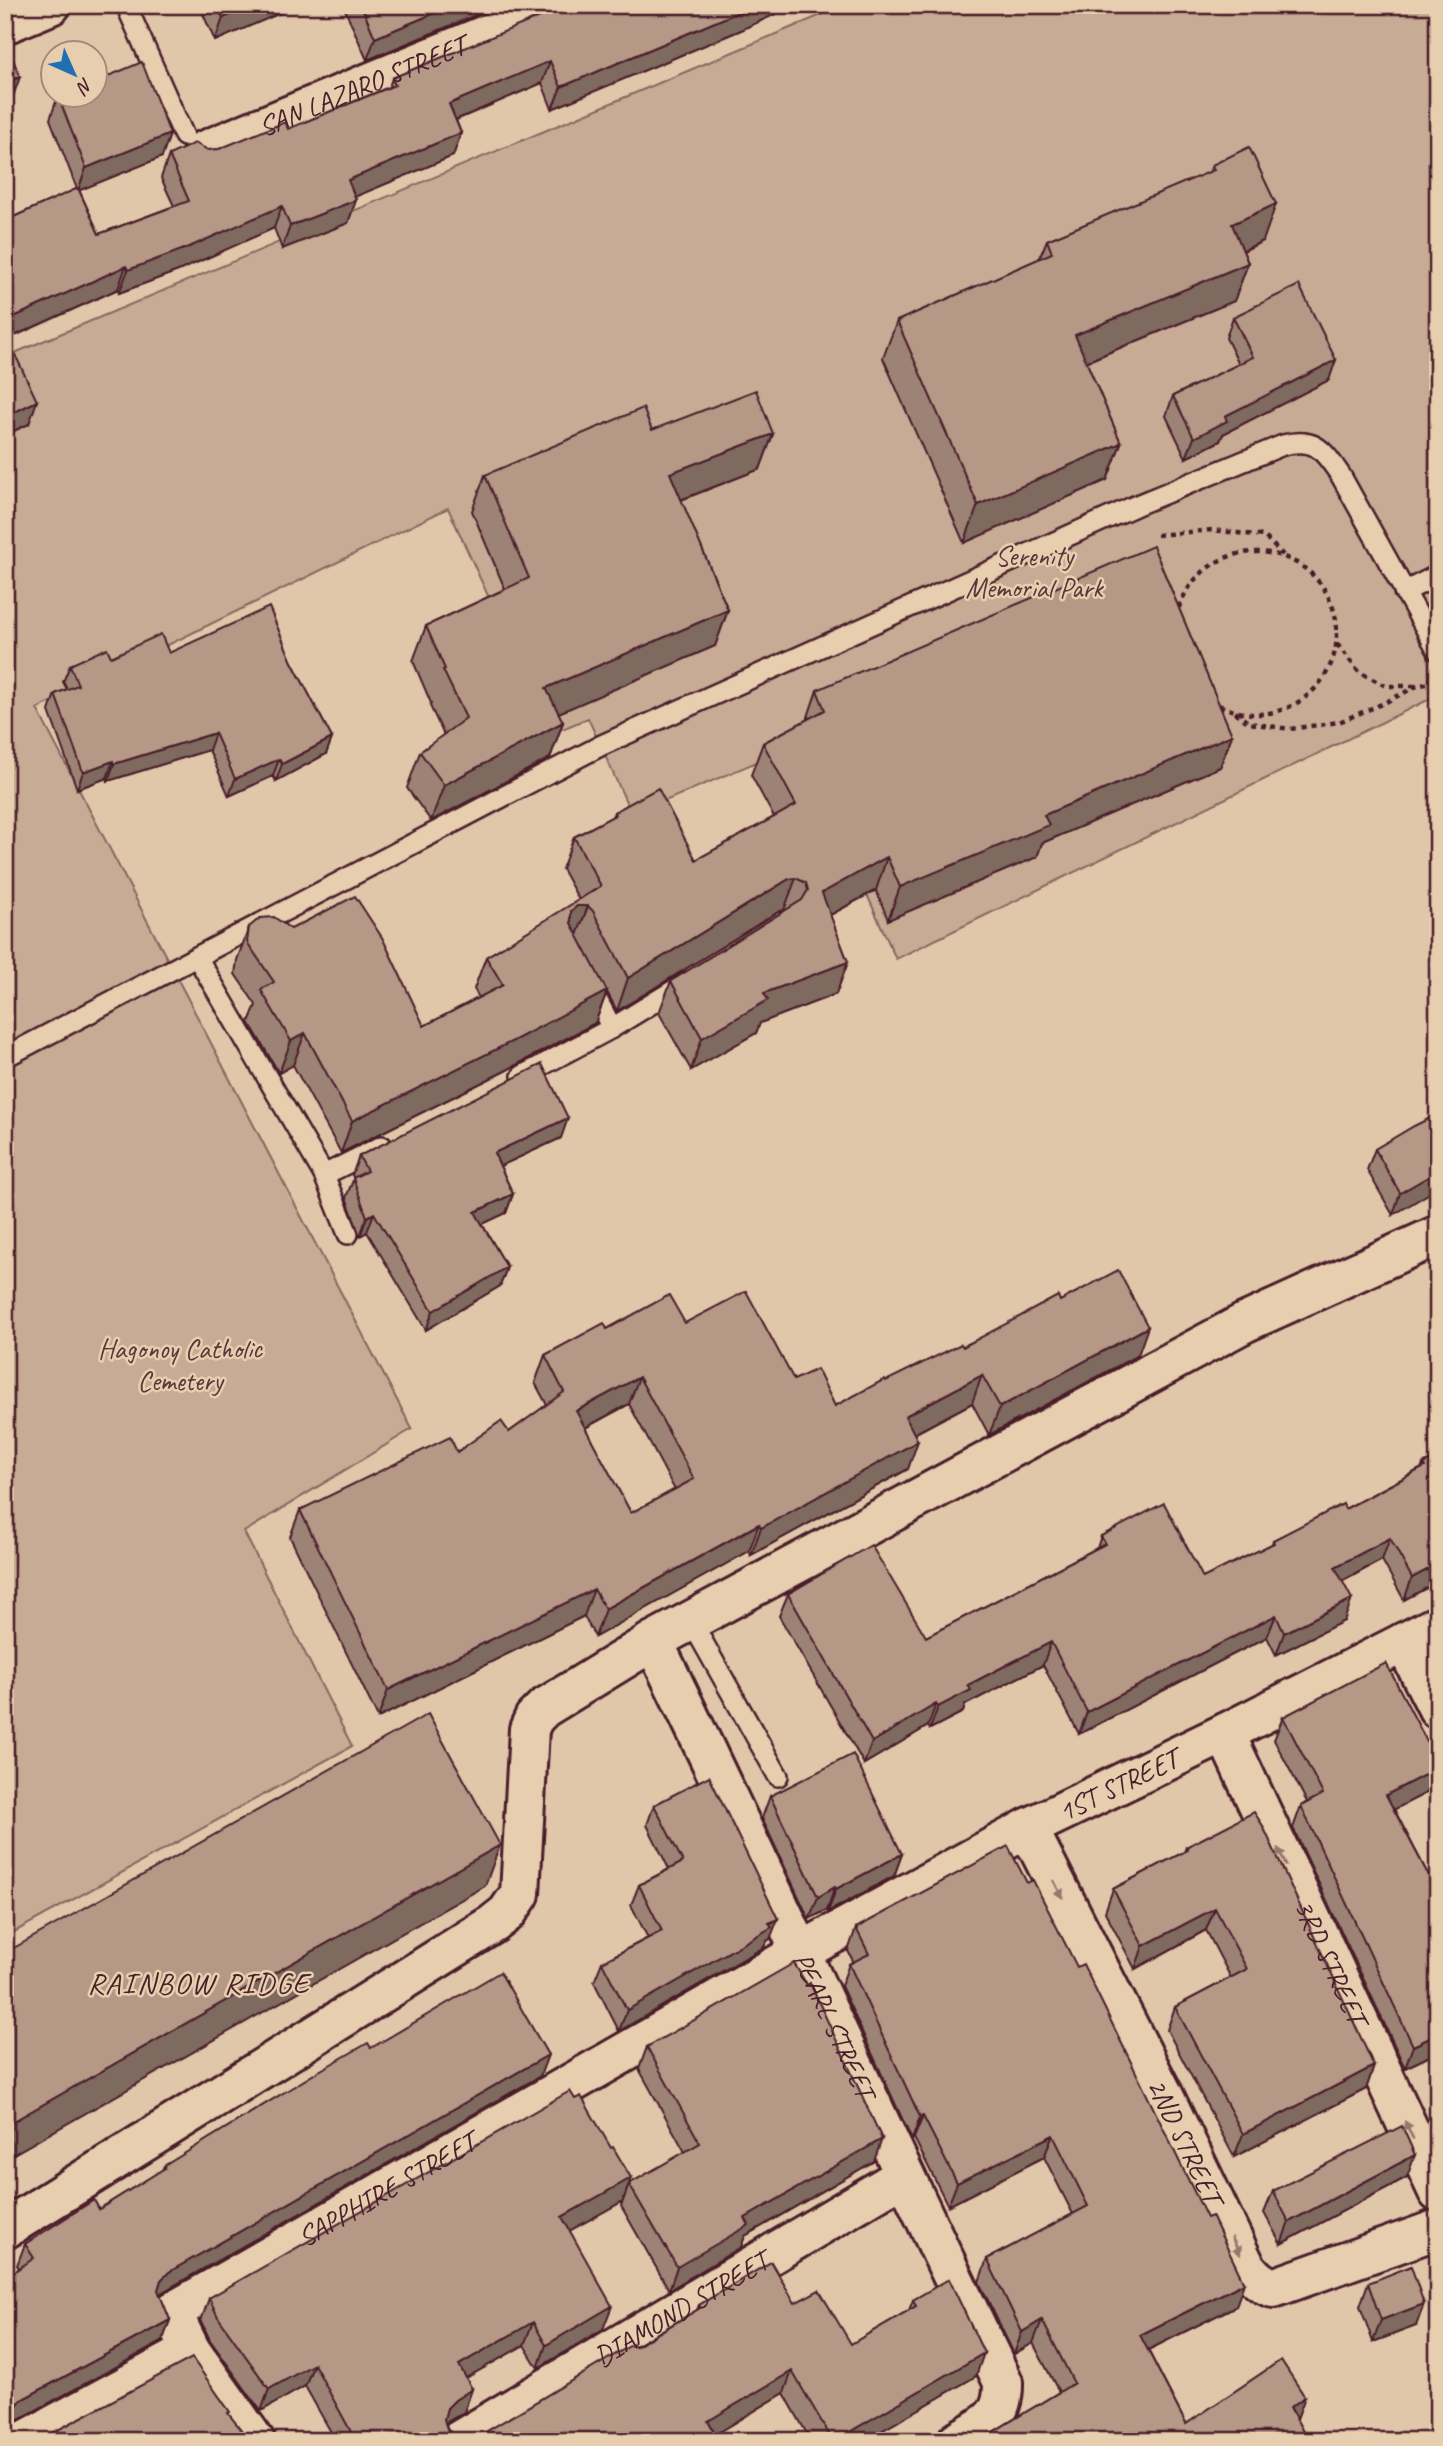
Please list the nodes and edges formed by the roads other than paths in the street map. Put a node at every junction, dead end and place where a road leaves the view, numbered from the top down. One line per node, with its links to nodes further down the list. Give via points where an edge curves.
1 (51, 5): 5 (street)
2 (126, 5): 6 (lane)
3 (558, 5): 4 (street, SAN LAZARO STREET)
4 (512, 14): 6 (street, SAN LAZARO STREET)
5 (5, 24)
6 (193, 144)
7 (1438, 575): 8 (lane)
8 (1404, 592): 9 (lane); 10 (lane, via 1329,459 1315,445 1300,441 1283,445 1137,505 601,745)
9 (1438, 651)
10 (197, 957): 14 (lane); 17 (lane)
11 (576, 961): 13 (lane)
12 (704, 971): 13 (lane)
13 (612, 1028): 15 (lane)
14 (5, 1057)
15 (511, 1082)
16 (399, 1138): 17 (lane)
17 (324, 1175): 18 (lane)
18 (348, 1234)
19 (1438, 1235): 20 (street, via 1244,1323)
20 (691, 1621): 22 (street); 26 (lane)
21 (1438, 1625): 23 (street, 1ST STREET)
22 (653, 1641): 28 (street, PEARL STREET); 31 (street, via 534,1718 529,1729 520,1894 507,1913)
23 (1404, 1642): 24 (street); 25 (street, 1ST STREET)
24 (1438, 1710)
25 (1225, 1733): 27 (street, 1ST STREET); 30 (street, 3RD STREET, one-way to 25)
26 (778, 1776)
27 (1028, 1828): 28 (street, 1ST STREET); 32 (street, 2ND STREET, one-way to 32, via 1254,2276 1273,2288)
28 (802, 1951): 29 (street, PEARL STREET); 33 (street, SAPPHIRE STREET, via 172,2312)
29 (903, 2176): 36 (street, DIAMOND STREET); 37 (street, PEARL STREET, via 1003,2382 999,2411)
30 (1438, 2192)
31 (5, 2229)
32 (1438, 2229)
33 (191, 2351): 34 (street); 35 (street)
34 (23, 2441)
35 (255, 2441)
36 (458, 2441)
37 (957, 2441)

